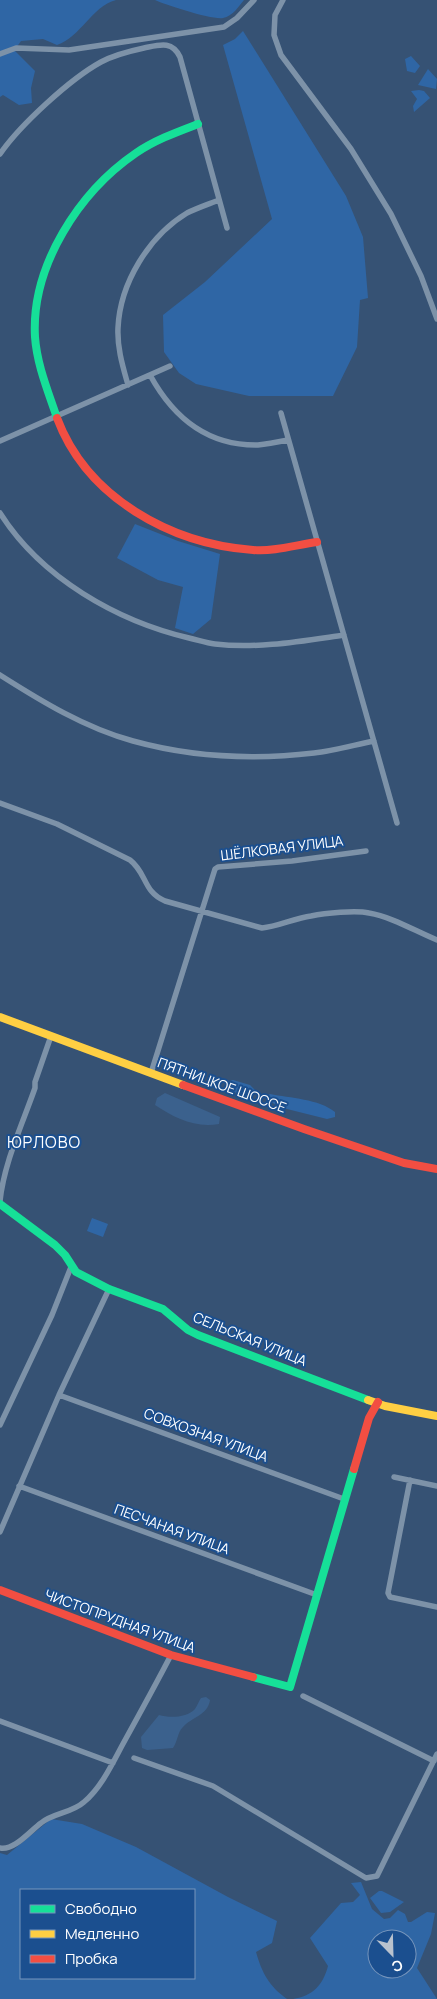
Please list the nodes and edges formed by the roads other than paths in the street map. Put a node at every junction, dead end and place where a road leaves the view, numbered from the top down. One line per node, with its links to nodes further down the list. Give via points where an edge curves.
1 (254, 0): 3 (street, via 224,27 69,50 16,48)
2 (282, 0): 8 (street, via 274,14 274,35 281,55 351,149 391,214 421,276)
3 (0, 54)
4 (198, 124): 5 (street, via 177,51 168,44 160,44 102,62 77,77 14,136); 6 (street); 13 (street, via 170,134 136,153 105,178 76,212 55,248 43,277 35,334)
5 (0, 154)
6 (219, 200): 7 (street); 11 (street, via 188,213 168,227 148,248 134,271 123,299 118,328 119,351)
7 (227, 228)
8 (437, 319)
9 (170, 366): 10 (street)
10 (150, 376): 11 (street); 14 (street, via 172,408 208,436 257,445)
11 (128, 385): 13 (street)
12 (281, 413): 14 (street)
13 (55, 417): 15 (street); 17 (street, via 88,472 129,510 159,527 189,538 254,550)
14 (288, 440): 17 (street)
15 (0, 441)
16 (0, 514): 18 (street, via 25,546 88,598 164,632 214,644 256,646)
17 (317, 542): 18 (street)
18 (344, 634): 20 (street)
19 (0, 675): 20 (street, via 86,723 132,741 178,751 273,757 316,753)
20 (374, 741): 22 (street)
21 (0, 803): 24 (street, via 57,824 130,860 138,866 151,892 158,898)
22 (397, 823)
23 (366, 851): 24 (street, ШЁЛКОВАЯ УЛИЦА, via 218,867 213,872)
24 (201, 910): 25 (street, via 262,928 313,915 366,912); 28 (street)
25 (437, 940)
26 (0, 1017): 27 (street, ПЯТНИЦКОЕ ШОССЕ)
27 (51, 1036): 28 (street, ПЯТНИЦКОЕ ШОССЕ); 30 (street, via 8,1163)
28 (151, 1073): 29 (street, ПЯТНИЦКОЕ ШОССЕ, via 372,1153)
29 (437, 1169)
30 (0, 1203): 31 (street, СЕЛЬСКАЯ УЛИЦА, via 56,1245 66,1255)
31 (71, 1267): 32 (street, СЕЛЬСКАЯ УЛИЦА); 36 (street)
32 (109, 1289): 33 (street); 34 (street, СЕЛЬСКАЯ УЛИЦА, via 163,1309 198,1335)
33 (60, 1395): 39 (street); 41 (street, СОВХОЗНАЯ УЛИЦА)
34 (378, 1402): 35 (street, СЕЛЬСКАЯ УЛИЦА); 41 (street, via 369,1418)
35 (437, 1416)
36 (0, 1425)
37 (394, 1477): 38 (street)
38 (410, 1480): 40 (street); 45 (street, via 388,1593 390,1597)
39 (19, 1486): 42 (street); 44 (street, ПЕСЧАНАЯ УЛИЦА)
40 (437, 1486)
41 (344, 1499): 44 (street)
42 (0, 1532)
43 (0, 1590): 46 (street, ЧИСТОПРУДНАЯ УЛИЦА)
44 (317, 1595): 46 (street, ЧИСТОПРУДНАЯ УЛИЦА, via 290,1686)
45 (437, 1607)
46 (172, 1655): 52 (street)
47 (303, 1696): 51 (street)
48 (0, 1721): 52 (street)
49 (437, 1754): 51 (street)
50 (134, 1758): 51 (street, via 213,1786 366,1878 377,1876)
51 (434, 1761)
52 (113, 1763): 53 (street, via 83,1804 48,1817 17,1843)
53 (0, 1848)

